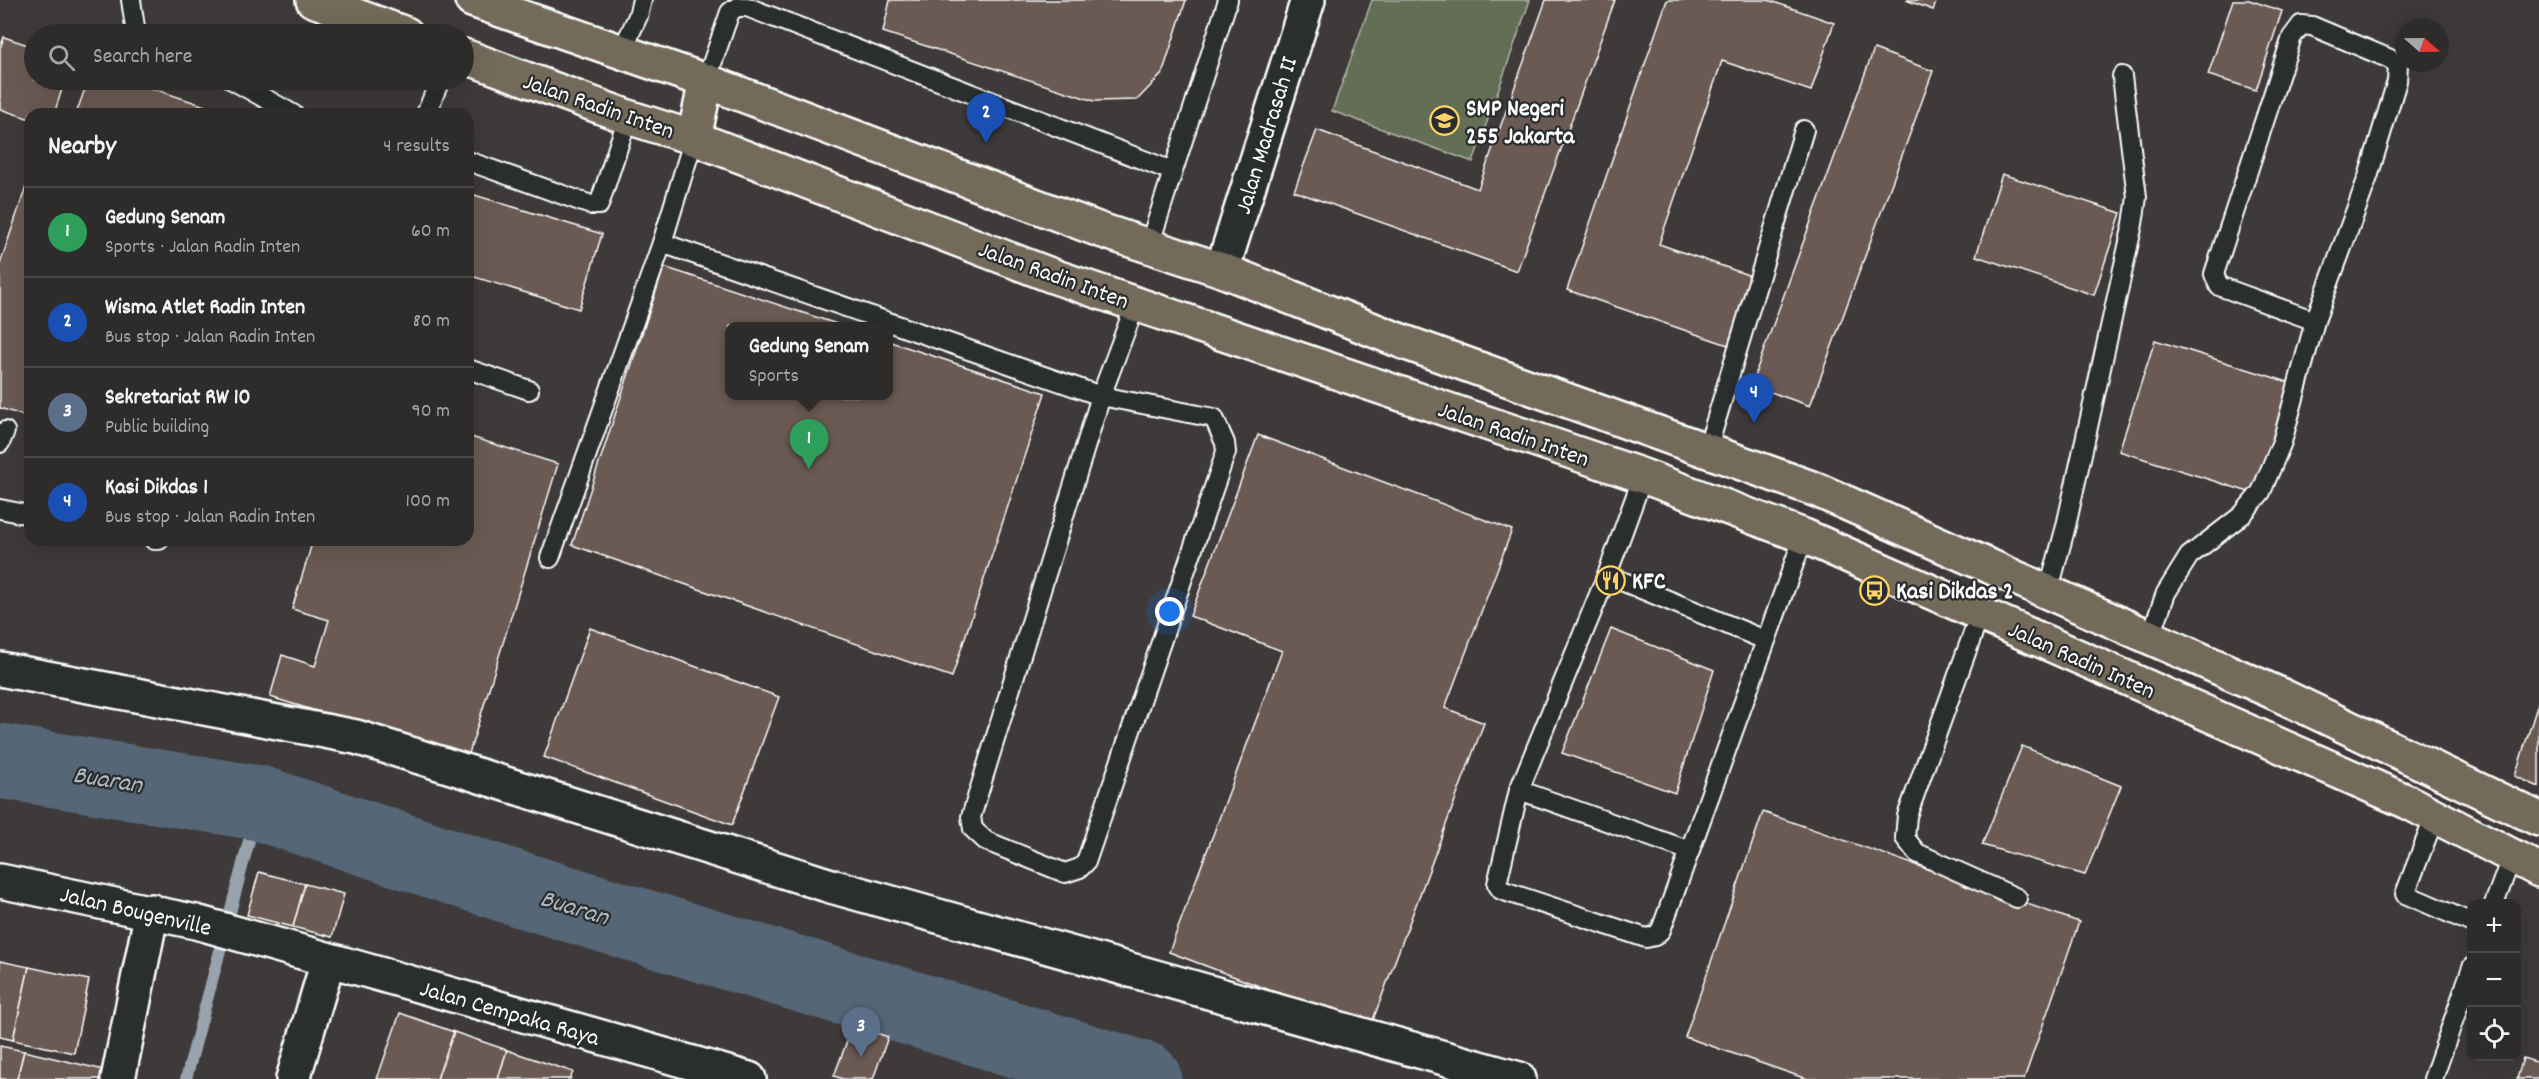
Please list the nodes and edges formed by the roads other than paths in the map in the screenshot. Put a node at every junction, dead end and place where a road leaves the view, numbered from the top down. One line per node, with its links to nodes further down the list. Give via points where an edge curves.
1 (131, 0): 7 (lane)
2 (313, 0): 8 (main road)
3 (472, 0): 9 (main road, Jalan Radin Inten)
4 (642, 0): 9 (lane)
5 (1228, 0): 21 (lane)
6 (1308, 0): 24 (street, Jalan Madrasah II)
7 (135, 24)
8 (379, 24)
9 (621, 53): 12 (main road, Jalan Radin Inten)
10 (474, 60): 17 (main road, Jalan Radin Inten)
11 (2122, 76): 39 (lane, via 2138,197)
12 (706, 81): 19 (main road); 21 (lane, via 730,12 747,7); 23 (main road, Jalan Radin Inten)
13 (250, 90): 15 (lane)
14 (436, 90): 16 (lane)
15 (282, 108)
16 (428, 108)
17 (628, 117): 19 (main road, Jalan Radin Inten); 20 (lane, via 599,205 591,206)
18 (1803, 130): 32 (lane)
19 (694, 138): 22 (lane); 25 (main road, Jalan Radin Inten, via 1053,276)
20 (474, 162)
21 (1172, 171): 23 (lane)
22 (662, 243): 27 (lane); 37 (lane)
23 (1149, 246): 24 (main road, Jalan Radin Inten)
24 (1222, 270): 32 (main road, Jalan Radin Inten, via 1401,340)
25 (1136, 303): 31 (lane); 33 (main road, Jalan Radin Inten)
26 (2315, 321): 26 (lane, via 2368,177 2398,66 2312,26 2301,25 2292,38 2214,274 2219,286); 41 (lane, via 2282,442 2261,492 2242,515 2189,556 2166,593)
27 (889, 322)
28 (893, 324): 31 (lane)
29 (474, 371): 30 (lane)
30 (529, 390)
31 (1101, 396): 31 (lane, via 971,817 973,829 986,841 1065,873 1080,868 1086,861 1226,452 1214,418)
32 (1707, 450): 39 (main road, Jalan Radin Inten, via 1817,490)
33 (1643, 476): 36 (main road, Jalan Radin Inten); 38 (lane)
34 (0, 509): 35 (lane)
35 (24, 514)
36 (1804, 537): 40 (main road, Jalan Radin Inten); 42 (lane)
37 (550, 558)
38 (1607, 575): 42 (lane); 44 (lane)
39 (2048, 593): 41 (main road, Jalan Radin Inten)
40 (1980, 614): 45 (main road, Jalan Radin Inten); 50 (lane, via 1907,816 1905,838 1917,853)
41 (2150, 638): 46 (main road, Jalan Radin Inten, via 2276,693)
42 (1765, 640): 47 (lane)
43 (0, 669): 60 (street, via 356,737 831,886)
44 (1519, 790): 47 (lane); 47 (lane, via 1497,884 1500,890 1646,938 1660,930)
45 (2435, 816): 48 (main road, Jalan Radin Inten); 53 (lane, via 2405,894)
46 (2539, 819)
47 (1690, 851)
48 (2526, 863): 51 (lane)
49 (0, 881): 52 (street, Jalan Bougenville)
50 (2017, 898)
51 (2497, 899)
52 (152, 911): 54 (street, Jalan Bougenville); 57 (street)
53 (2467, 920)
54 (271, 943): 55 (street, Jalan Cempaka Raya)
55 (328, 961): 58 (street); 59 (street, Jalan Cempaka Raya)
56 (2467, 981): 61 (lane)
57 (118, 1079)
58 (293, 1079)
59 (749, 1079)
60 (1519, 1079)
61 (2433, 1079)

